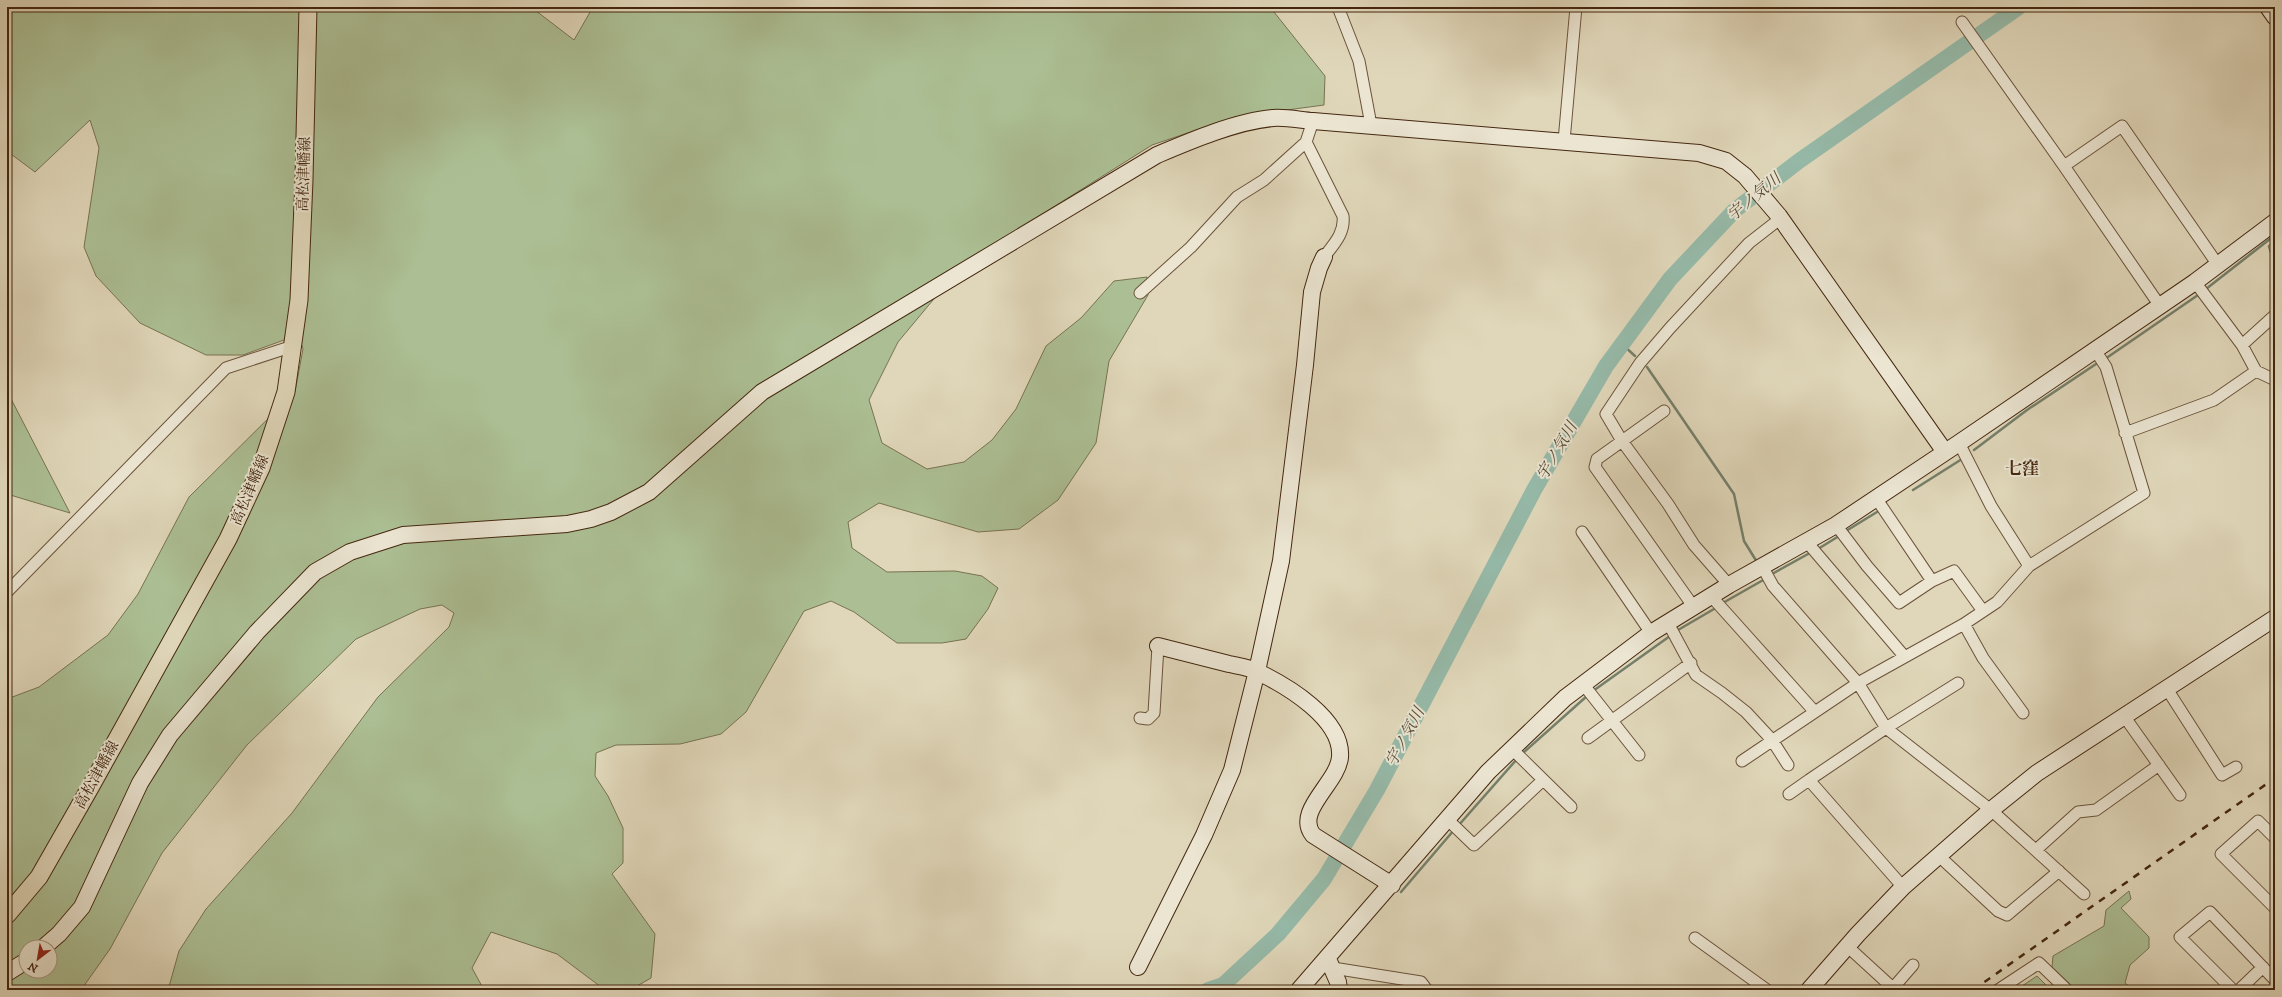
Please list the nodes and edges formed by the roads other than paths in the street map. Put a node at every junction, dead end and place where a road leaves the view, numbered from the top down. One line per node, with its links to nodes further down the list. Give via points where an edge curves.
1 (308, 7): 21 (main road, 高松津幡線, via 299,300)
2 (1338, 7): 8 (street, via 1358,61)
3 (1576, 7): 9 (street)
4 (2268, 7): 5 (street)
5 (2275, 17)
6 (1962, 22): 11 (street)
7 (1313, 121): 8 (street); 10 (street); 85 (street, via 1273,118 1197,138 1156,156 762,392 663,482 629,504 591,519 567,524 403,535 350,552 315,572 257,632 170,735 140,783 82,907)
8 (1371, 125): 9 (street)
9 (1564, 141): 12 (street, via 1699,153 1726,161 1745,176)
10 (1306, 142): 14 (street, via 1343,216 1344,226 1341,234); 17 (street, via 1264,180 1237,197 1191,247)
11 (2064, 166): 15 (street, via 2122,126); 18 (street)
12 (1780, 217): 27 (street, via 1722,270 1640,363 1606,414); 29 (street)
13 (2275, 222): 15 (street)
14 (1324, 257): 49 (street, via 1312,292 1280,562)
15 (2218, 265): 16 (street)
16 (2195, 282): 18 (street); 20 (street)
17 (1140, 293)
18 (2160, 306): 22 (street)
19 (2275, 315): 20 (street)
20 (2242, 345): 23 (street)
21 (293, 346): 38 (street, via 226,368); 83 (main road, 高松津幡線, via 286,392 261,468 228,539 39,877)
22 (2095, 350): 26 (street, via 2106,367); 28 (street)
23 (2256, 371): 24 (street); 26 (street, via 2214,400)
24 (2275, 380)
25 (1664, 411): 27 (street)
26 (2125, 433): 35 (street, via 2144,493)
27 (1622, 441): 37 (street, via 1694,545); 40 (street, via 1598,459 1595,467)
28 (1959, 443): 29 (street); 35 (street, via 1990,506)
29 (1945, 452): 30 (street)
30 (1876, 498): 31 (street); 36 (street)
31 (1836, 525): 33 (street); 36 (street, via 1899,603)
32 (1582, 532): 45 (street)
33 (1806, 541): 34 (street); 47 (street)
34 (1762, 566): 37 (street); 50 (street, via 1773,586)
35 (2029, 566): 41 (street, via 1997,602)
36 (1932, 581): 41 (street, via 1954,571)
37 (1729, 585): 39 (street)
38 (7, 592)
39 (1711, 596): 40 (street); 54 (street)
40 (1693, 606): 43 (street)
41 (1983, 611): 44 (street)
42 (2275, 618): 53 (street)
43 (1668, 622): 45 (street); 48 (street)
44 (1964, 624): 47 (street); 55 (street, via 1983,658)
45 (1651, 633): 52 (street)
46 (1158, 646): 49 (street); 57 (street, via 1154,713 1148,719)
47 (1904, 656): 50 (street)
48 (1691, 663): 58 (street); 61 (street, via 1696,675 1746,712)
49 (1257, 671): 79 (street, via 1318,710 1333,731 1339,747 1338,766 1308,818 1309,830); 90 (street, via 1232,770 1204,835)
50 (1858, 683): 54 (street); 59 (street)
51 (1958, 683): 59 (street)
52 (1583, 684): 58 (street); 62 (street)
53 (2167, 689): 56 (street); 67 (street, via 2222,775)
54 (1814, 711): 61 (street)
55 (2023, 712)
56 (2124, 716): 66 (street); 73 (street, via 2037,773)
57 (1140, 718)
58 (1612, 720): 60 (street); 63 (street)
59 (1886, 728): 69 (street); 73 (street)
60 (1588, 738)
61 (1772, 740): 64 (street); 65 (street)
62 (1511, 748): 68 (street); 74 (street)
63 (1639, 755)
64 (1742, 761)
65 (1788, 765)
66 (2159, 765): 71 (street); 76 (street, via 2096,810 2078,812)
67 (2236, 767)
68 (1543, 780): 72 (street); 74 (street, via 1474,845)
69 (1809, 780): 70 (street); 80 (street)
70 (1789, 794)
71 (2180, 795)
72 (1571, 807)
73 (1991, 810): 76 (street); 77 (street)
74 (1447, 819): 79 (street)
75 (2275, 838): 82 (street, via 2258,820 2221,854)
76 (2036, 850): 78 (street)
77 (1939, 856): 78 (street, via 1998,911 2007,915); 80 (street)
78 (2059, 871): 81 (street)
79 (1392, 885): 87 (street)
80 (1903, 887): 86 (street)
81 (2084, 894)
82 (2275, 908)
83 (7, 915)
84 (1695, 938): 98 (street)
85 (53, 939)
86 (1847, 946): 94 (street); 99 (street)
87 (1330, 963): 95 (street); 96 (street); 97 (street, via 1421,982)
88 (1913, 965): 94 (street)
89 (18, 966): 92 (street)
90 (1138, 967)
91 (2263, 967): 93 (street); 102 (street, via 2210,912 2180,937); 103 (street)
92 (7, 973)
93 (2275, 980)
94 (1890, 988)
95 (1299, 990)
96 (1339, 990)
97 (1427, 990)
98 (1767, 990)
99 (1809, 990)
100 (1998, 990): 101 (street, via 2038,963)
101 (2067, 990)
102 (2233, 990)
103 (2239, 990)

